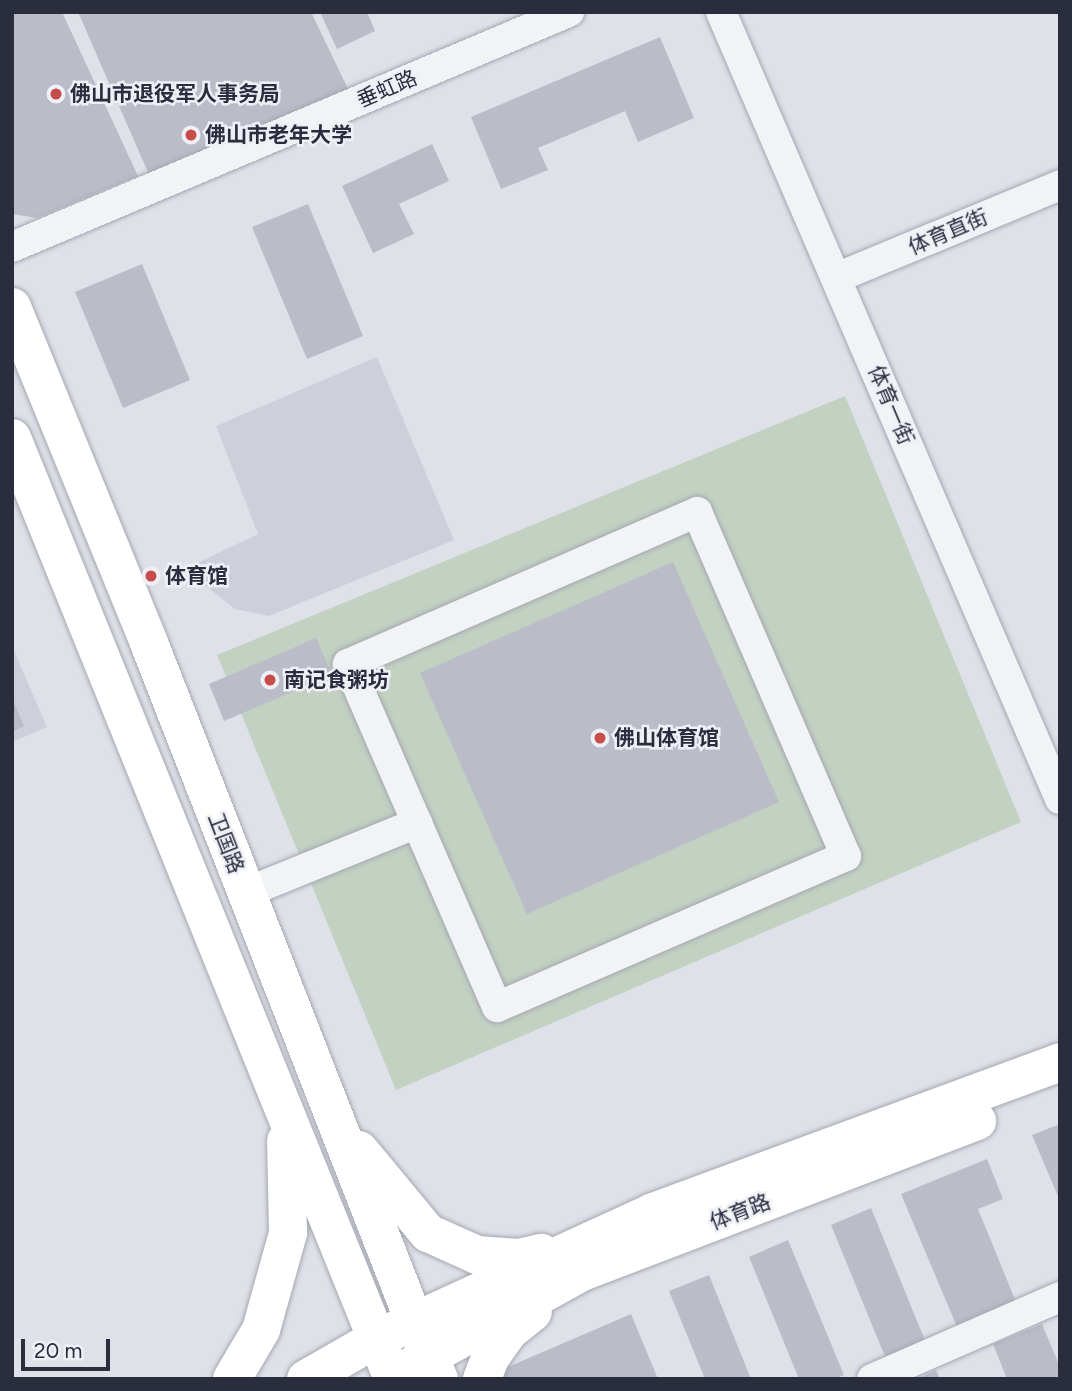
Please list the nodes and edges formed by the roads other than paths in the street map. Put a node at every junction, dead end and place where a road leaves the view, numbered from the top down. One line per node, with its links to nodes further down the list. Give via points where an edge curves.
1 (569, 12): 4 (street, 垂虹路)
2 (721, 12): 5 (street, 体育一街)
3 (1060, 185): 5 (street, 体育直街)
4 (12, 247)
5 (836, 278): 8 (street, 体育一街)
6 (12, 307): 10 (main road, 卫国路)
7 (12, 438): 14 (main road)
8 (1060, 799)
9 (417, 823): 9 (street, via 497,1007 846,856 697,512 348,664); 10 (street)
10 (245, 893): 13 (main road, 卫国路)
11 (1060, 1062): 15 (main road, 体育路)
12 (1060, 1089): 15 (main road, 体育路)
13 (327, 1102): 15 (main road, via 372,1169 428,1233 477,1255 519,1258); 18 (main road, 卫国路)
14 (285, 1118): 17 (main road); 20 (main road, via 288,1233 261,1330)
15 (587, 1250): 18 (main road, 体育路); 22 (main road, via 508,1332 490,1357)
16 (1060, 1297): 23 (street)
17 (376, 1339): 18 (main road); 19 (main road); 21 (main road)
18 (427, 1352): 19 (main road)
19 (392, 1378)
20 (232, 1379)
21 (306, 1379)
22 (482, 1379)
23 (872, 1379)

